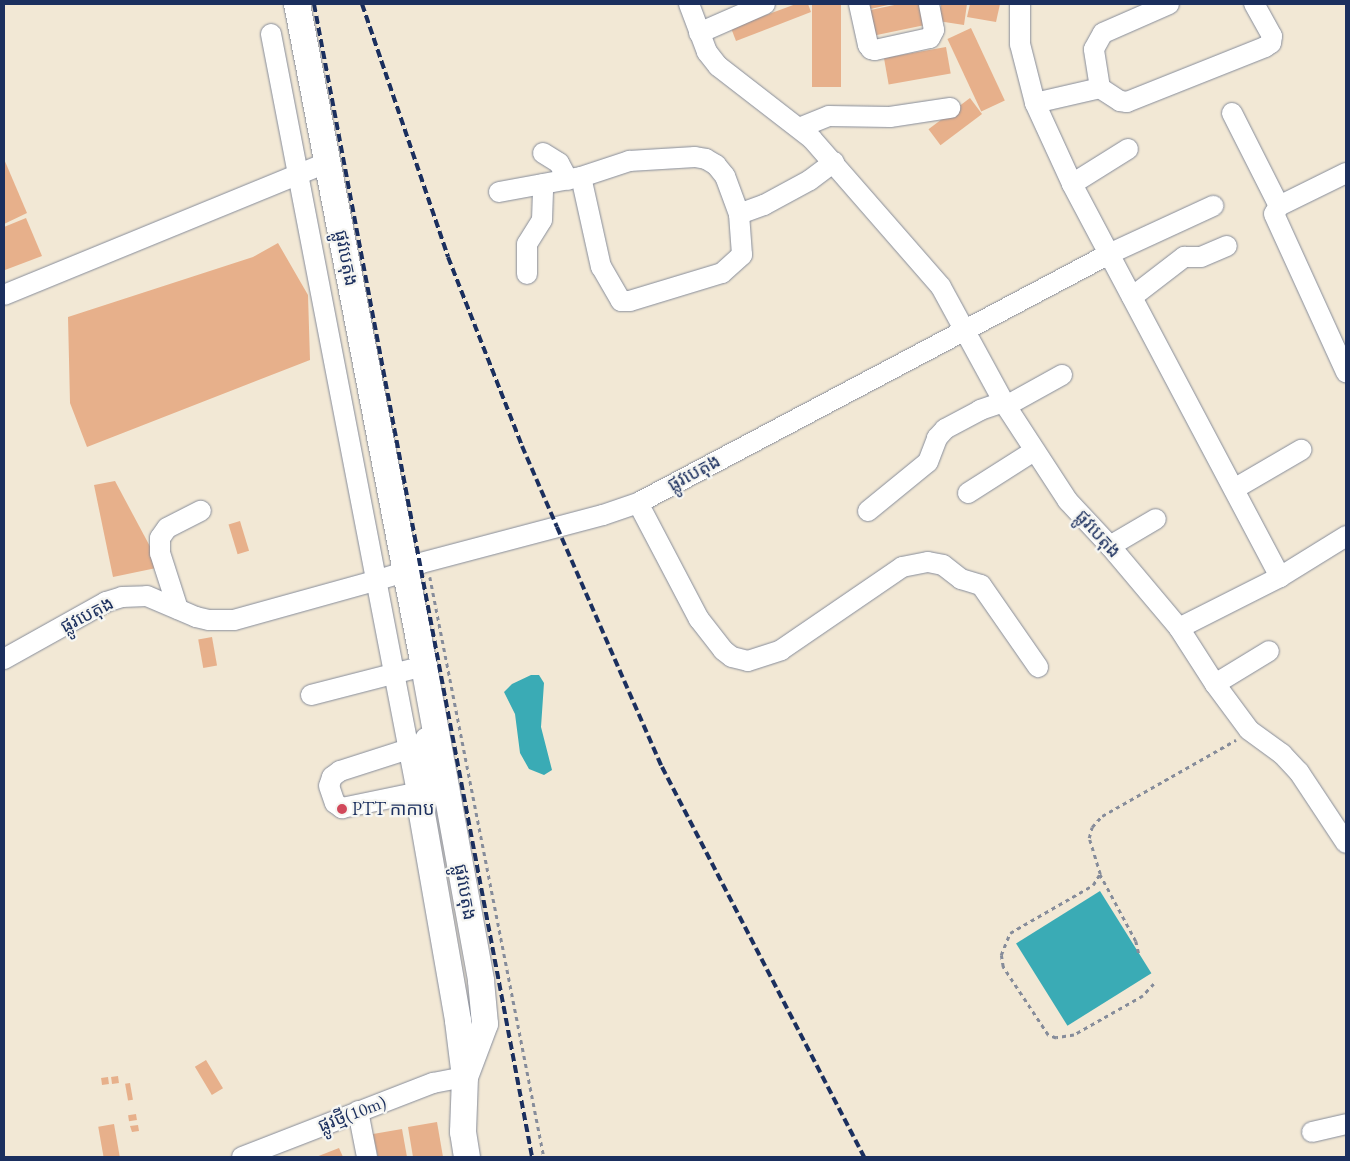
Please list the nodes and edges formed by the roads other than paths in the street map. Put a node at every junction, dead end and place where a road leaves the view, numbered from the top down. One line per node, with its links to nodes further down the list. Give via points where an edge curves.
1 (297, 4): 18 (main road, ផ្លូវបេតុង)
2 (689, 4): 10 (street, ផ្លូវបេតុង)
3 (764, 4): 10 (street)
4 (859, 4): 5 (street, via 868,44 875,50 930,38 934,30)
5 (929, 4)
6 (1020, 4): 12 (street, via 1020,44)
7 (1169, 4): 11 (street, via 1103,33 1094,49)
8 (1254, 4): 11 (street, via 1272,36 1271,43 1265,47 1127,102)
9 (272, 34): 21 (street)
10 (699, 34): 15 (street, ផ្លូវបេតុង, via 718,66)
11 (1100, 88): 12 (street)
12 (1035, 103): 24 (street)
13 (950, 108): 15 (street, via 890,117 829,116)
14 (1232, 113): 27 (street)
15 (799, 128): 19 (street, ផ្លូវបេតុង)
16 (1128, 149): 24 (street)
17 (544, 153): 22 (street)
18 (328, 162): 21 (street); 48 (main road, ផ្លូវបេតុង)
19 (834, 162): 28 (street, via 810,180); 34 (street, ផ្លូវបេតុង, via 941,287)
20 (1346, 173): 27 (street)
21 (299, 175): 32 (street); 50 (street)
22 (575, 178): 23 (street); 28 (street, via 629,161 706,159 725,176); 28 (street, via 601,267 621,301 722,272 732,265 742,255)
23 (543, 184): 25 (street); 31 (street, via 542,220 527,244)
24 (1072, 184): 30 (street)
25 (499, 192)
26 (1213, 206): 30 (street, ផ្លូវបេតុង)
27 (1279, 206): 35 (street, via 1274,214 1276,222)
28 (739, 214)
29 (1227, 246): 33 (street, via 1201,257 1184,257)
30 (1110, 254): 33 (street); 34 (street, ផ្លូវបេតុង)
31 (528, 274)
32 (4, 293)
33 (1132, 297): 40 (street)
34 (965, 330): 37 (street, ផ្លូវបេតុង); 42 (street, ផ្លូវបេតុង)
35 (1346, 372)
36 (1062, 375): 37 (street)
37 (1005, 404): 39 (street, ផ្លូវបេតុង); 43 (street, via 980,410 945,429 937,438 928,462)
38 (1302, 450): 40 (street)
39 (1034, 451): 41 (street); 47 (street, ផ្លូវបេតុង, via 1068,501)
40 (1234, 489): 49 (street)
41 (968, 493)
42 (638, 503): 48 (street, ផ្លូវបេតុង); 56 (street, via 699,619 732,657 748,661 781,650 902,568 928,562 943,565 961,579 981,585)
43 (868, 510)
44 (200, 511): 51 (street, via 166,528 160,538 160,553)
45 (1156, 519): 47 (street)
46 (1346, 536): 49 (street)
47 (1110, 546): 52 (street, ផ្លូវបេតុង)
48 (416, 567): 50 (street, ផ្លូវបេតុង); 55 (main road, ផ្លូវបេតុង)
49 (1280, 576): 52 (street)
50 (378, 580): 51 (street, ផ្លូវបេតុង, via 234,620 209,620); 57 (street)
51 (178, 609): 54 (street, ផ្លូវបេតុង, via 147,596 106,602)
52 (1178, 628): 58 (street, ផ្លូវបេតុង)
53 (1269, 651): 58 (street)
54 (4, 659)
55 (424, 666): 57 (street); 60 (main road, ផ្លូវបេតុង, via 431,704)
56 (1038, 667)
57 (395, 674): 59 (street); 60 (street)
58 (1215, 684): 62 (street, ផ្លូវបេតុង, via 1250,730 1282,754 1299,772)
59 (311, 695)
60 (425, 744): 61 (main road, ផ្លូវបេតុង); 61 (street, via 340,771 328,786 335,804 342,808)
61 (427, 796): 63 (main road, ផ្លូវបេតុង); 63 (main road, ផ្លូវបេតុង, via 484,1006 485,1024)
62 (1343, 832)
63 (465, 1077): 64 (street, ផ្លូវថ្មី(10m), via 433,1083); 69 (main road, ផ្លូវបេតុង, via 463,1132)
64 (358, 1111): 67 (street, ផ្លូវថ្មី(10m)); 68 (street)
65 (1346, 1124): 66 (street)
66 (1312, 1132)
67 (242, 1157)
68 (367, 1157)
69 (467, 1157)

